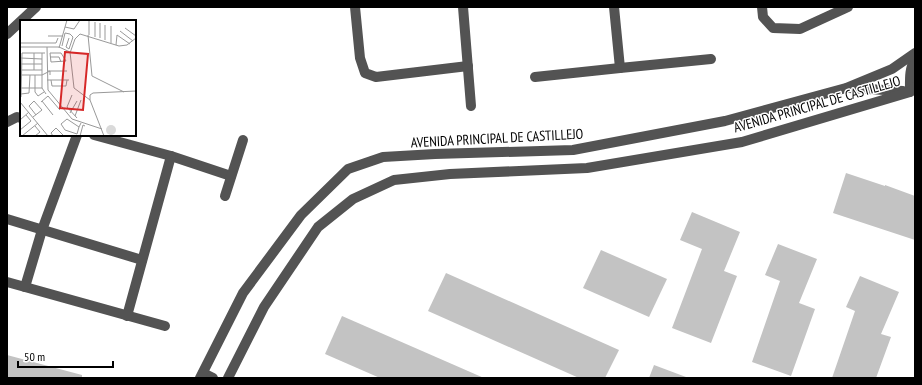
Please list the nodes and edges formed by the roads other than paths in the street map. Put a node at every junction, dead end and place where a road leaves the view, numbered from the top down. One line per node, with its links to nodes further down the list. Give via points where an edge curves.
1 (36, 7): 7 (street)
2 (355, 7): 13 (street, via 360,58 365,73 376,77)
3 (463, 7): 13 (street)
4 (614, 7): 14 (street)
5 (762, 7): 6 (street, via 763,16 773,28 800,28)
6 (848, 7)
7 (22, 20)
8 (20, 22): 9 (street)
9 (7, 34)
10 (915, 53): 16 (street, AVENIDA PRINCIPAL DE CASTILLEJO, via 892,69)
11 (711, 59): 14 (street)
12 (915, 59): 17 (street, via 910,77)
13 (468, 66): 18 (street)
14 (620, 68): 15 (street)
15 (535, 77)
16 (846, 88): 17 (street); 34 (street, AVENIDA PRINCIPAL DE CASTILLEJO, via 725,121 573,150 383,157 348,169 301,214 244,293)
17 (913, 91): 36 (street, AVENIDA PRINCIPAL DE CASTILLEJO, via 742,142 587,168 450,174 394,180 353,199 318,227 264,307)
18 (471, 106)
19 (20, 118): 20 (street)
20 (7, 122)
21 (77, 136): 28 (street)
22 (98, 136): 24 (street)
23 (243, 140): 25 (street)
24 (171, 156): 25 (street); 29 (street)
25 (231, 176): 26 (street)
26 (225, 196)
27 (7, 220): 28 (street)
28 (42, 230): 29 (street); 31 (street)
29 (142, 260): 32 (street)
30 (7, 282): 31 (street)
31 (25, 287): 32 (street)
32 (127, 316): 33 (street)
33 (165, 326)
34 (202, 375): 35 (street)
35 (213, 378)
36 (228, 378)

